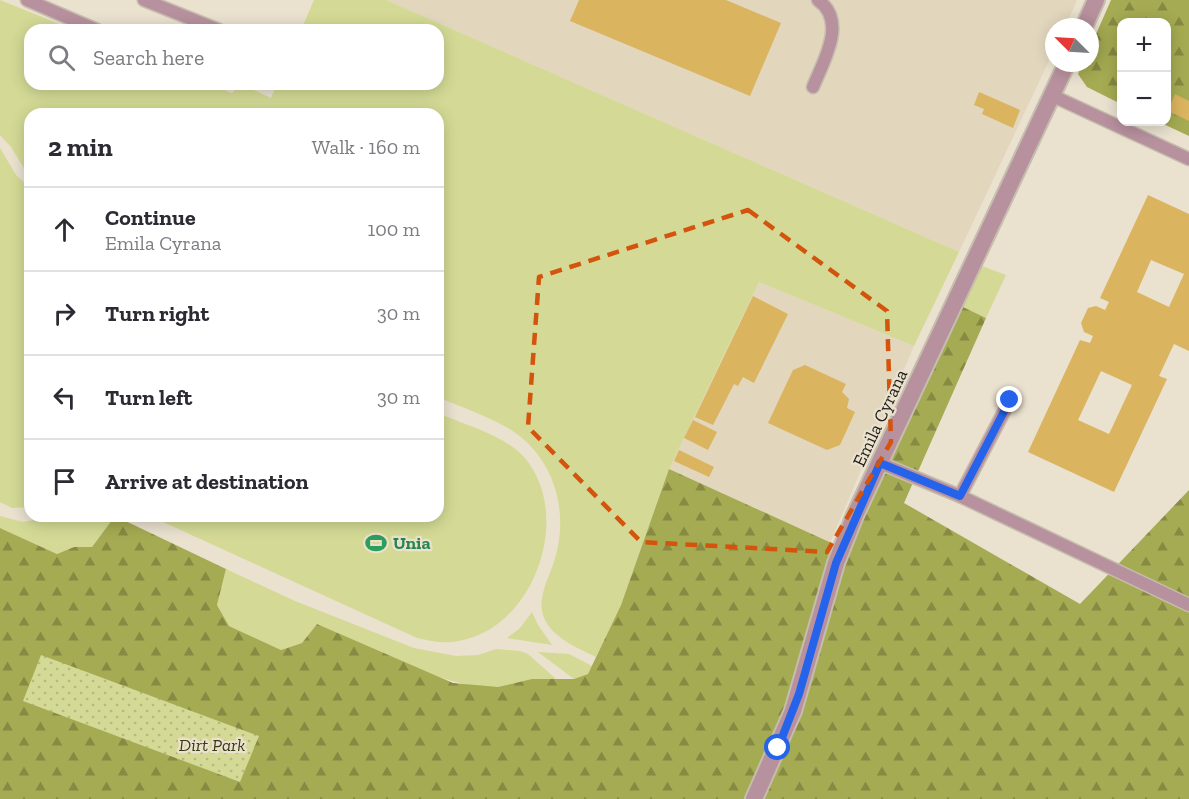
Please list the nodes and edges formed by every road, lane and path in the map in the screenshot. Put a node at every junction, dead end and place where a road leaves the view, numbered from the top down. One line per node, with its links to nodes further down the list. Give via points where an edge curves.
1 (27, 0): 6 (lane)
2 (144, 0): 7 (lane)
3 (818, 0): 9 (lane, via 830,15 833,30)
4 (1096, 0): 5 (street)
5 (1088, 18)
6 (83, 24)
7 (204, 24)
8 (1063, 72): 10 (street, Emila Cyrana)
9 (813, 87)
10 (1053, 96): 11 (lane); 13 (street, Emila Cyrana)
11 (1189, 159)
12 (1010, 400): 14 (lane)
13 (880, 463): 14 (lane); 16 (street, Emila Cyrana, via 836,563 796,702)
14 (960, 496): 15 (lane)
15 (1189, 605)
16 (754, 799)

